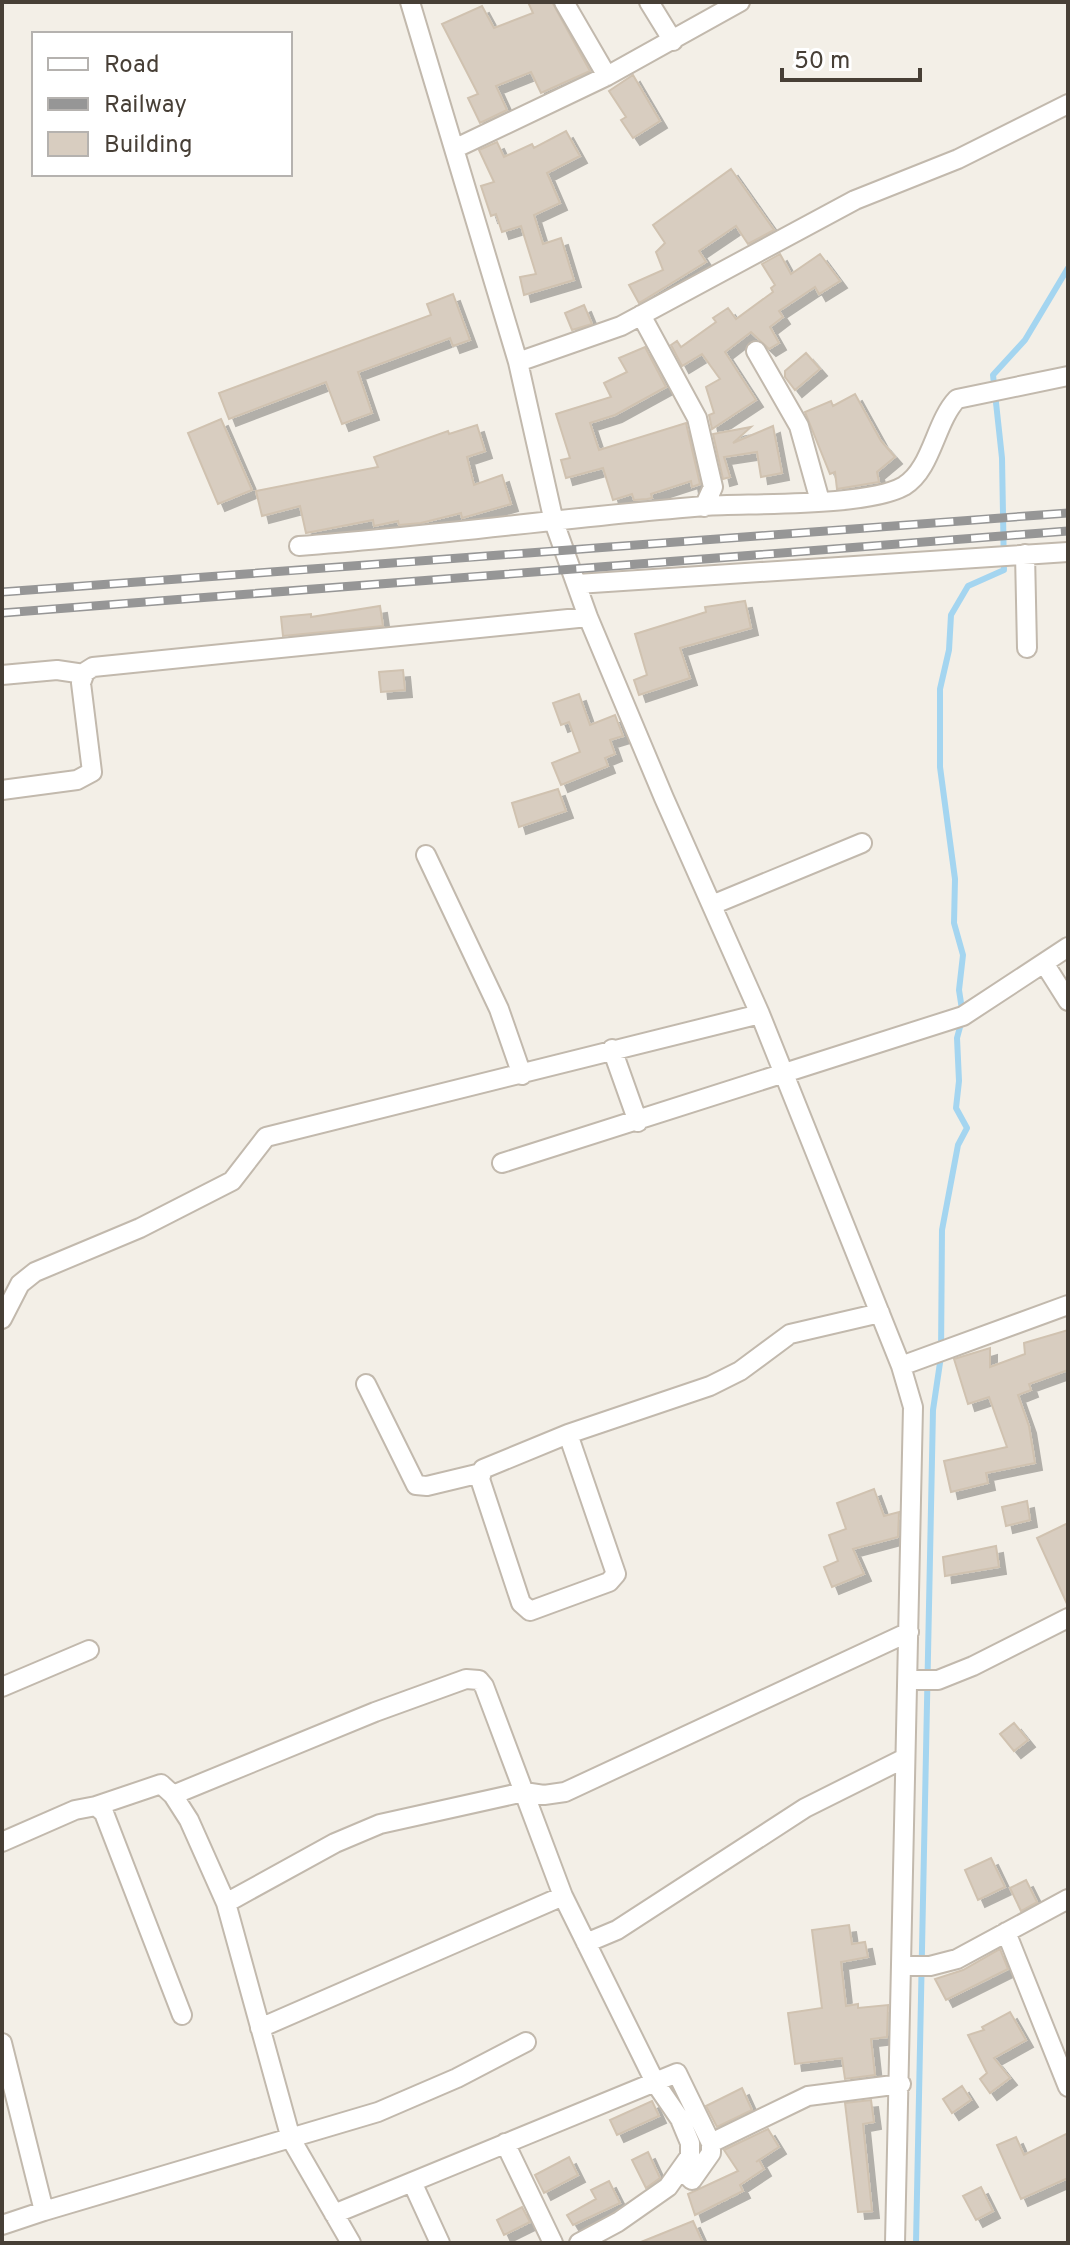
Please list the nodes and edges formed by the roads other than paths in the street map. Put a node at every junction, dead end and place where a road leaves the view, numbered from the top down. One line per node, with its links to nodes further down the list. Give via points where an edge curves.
1 (410, 2): 8 (street)
2 (564, 2): 6 (street)
3 (649, 2): 5 (street)
4 (740, 2): 5 (street)
5 (673, 41): 6 (street)
6 (607, 76): 8 (street)
7 (1068, 104): 9 (street, via 958,159 855,200)
8 (456, 148): 11 (street)
9 (641, 315): 11 (street); 14 (street, via 697,418 713,487)
10 (756, 351): 13 (street, via 799,426)
11 (518, 362): 15 (street)
12 (1068, 376): 13 (street, via 966,395 950,407 906,485)
13 (820, 501): 14 (street)
14 (704, 507): 15 (street)
15 (554, 522): 16 (street); 19 (street)
16 (299, 546)
17 (1068, 552): 18 (street)
18 (1022, 554): 19 (street); 21 (street)
19 (577, 584): 20 (street)
20 (588, 617): 22 (street, via 93,667); 27 (street)
21 (1027, 648)
22 (84, 674): 23 (street, via 57,670); 24 (street, via 92,772 77,780)
23 (2, 675)
24 (2, 790)
25 (862, 843): 27 (street)
26 (426, 855): 34 (street, via 499,1009)
27 (712, 905): 31 (street)
28 (1068, 947): 29 (street)
29 (1044, 963): 30 (street); 33 (street, via 963,1016)
30 (1068, 1001)
31 (760, 1014): 32 (street); 33 (street)
32 (612, 1049): 34 (street); 35 (street)
33 (785, 1074): 35 (street); 38 (street)
34 (522, 1075): 39 (street, via 266,1137 239,1175 224,1186 35,1272 20,1284)
35 (638, 1122): 36 (street)
36 (502, 1163)
37 (1068, 1305): 40 (street)
38 (880, 1313): 40 (street); 42 (street, via 790,1334 710,1386)
39 (2, 1319)
40 (901, 1366): 45 (street, via 913,1407)
41 (366, 1384): 43 (street, via 416,1485)
42 (568, 1434): 43 (street, via 490,1464); 43 (street, via 616,1574 609,1582 525,1609)
43 (481, 1473)
44 (1068, 1618): 47 (street, via 1020,1646 938,1680)
45 (909, 1632): 47 (street); 50 (street, via 565,1792)
46 (89, 1650): 48 (street)
47 (912, 1680): 49 (street)
48 (2, 1687)
49 (903, 1759): 58 (street, via 805,1808 617,1930); 59 (street)
50 (524, 1792): 51 (street, via 484,1686 466,1679); 54 (street); 56 (street, via 380,1824)
51 (173, 1795): 52 (street, via 161,1784); 56 (street)
52 (96, 1806): 53 (street); 60 (street, via 104,1813)
53 (2, 1842)
54 (563, 1896): 58 (street); 61 (street)
55 (1068, 1899): 57 (street)
56 (226, 1903): 61 (street)
57 (1006, 1932): 59 (street, via 957,1959); 66 (street)
58 (586, 1943): 64 (street)
59 (903, 1966): 65 (street)
60 (182, 2015)
61 (260, 2028): 67 (street)
62 (526, 2042): 67 (street, via 378,2112)
63 (2, 2043): 72 (street)
64 (656, 2084): 68 (street); 69 (street, via 677,2073); 70 (street, via 689,2135 690,2156)
65 (901, 2084): 69 (street, via 808,2096); 79 (street)
66 (1068, 2087)
67 (291, 2139): 72 (street); 73 (street)
68 (505, 2143): 71 (street); 77 (street)
69 (711, 2143): 70 (street, via 711,2153 692,2180)
70 (682, 2171): 78 (street, via 651,2201)
71 (412, 2182): 73 (street); 76 (street)
72 (44, 2211): 74 (street)
73 (334, 2214): 75 (street)
74 (2, 2225)
75 (351, 2243)
76 (440, 2243)
77 (553, 2243)
78 (579, 2243)
79 (895, 2243)

